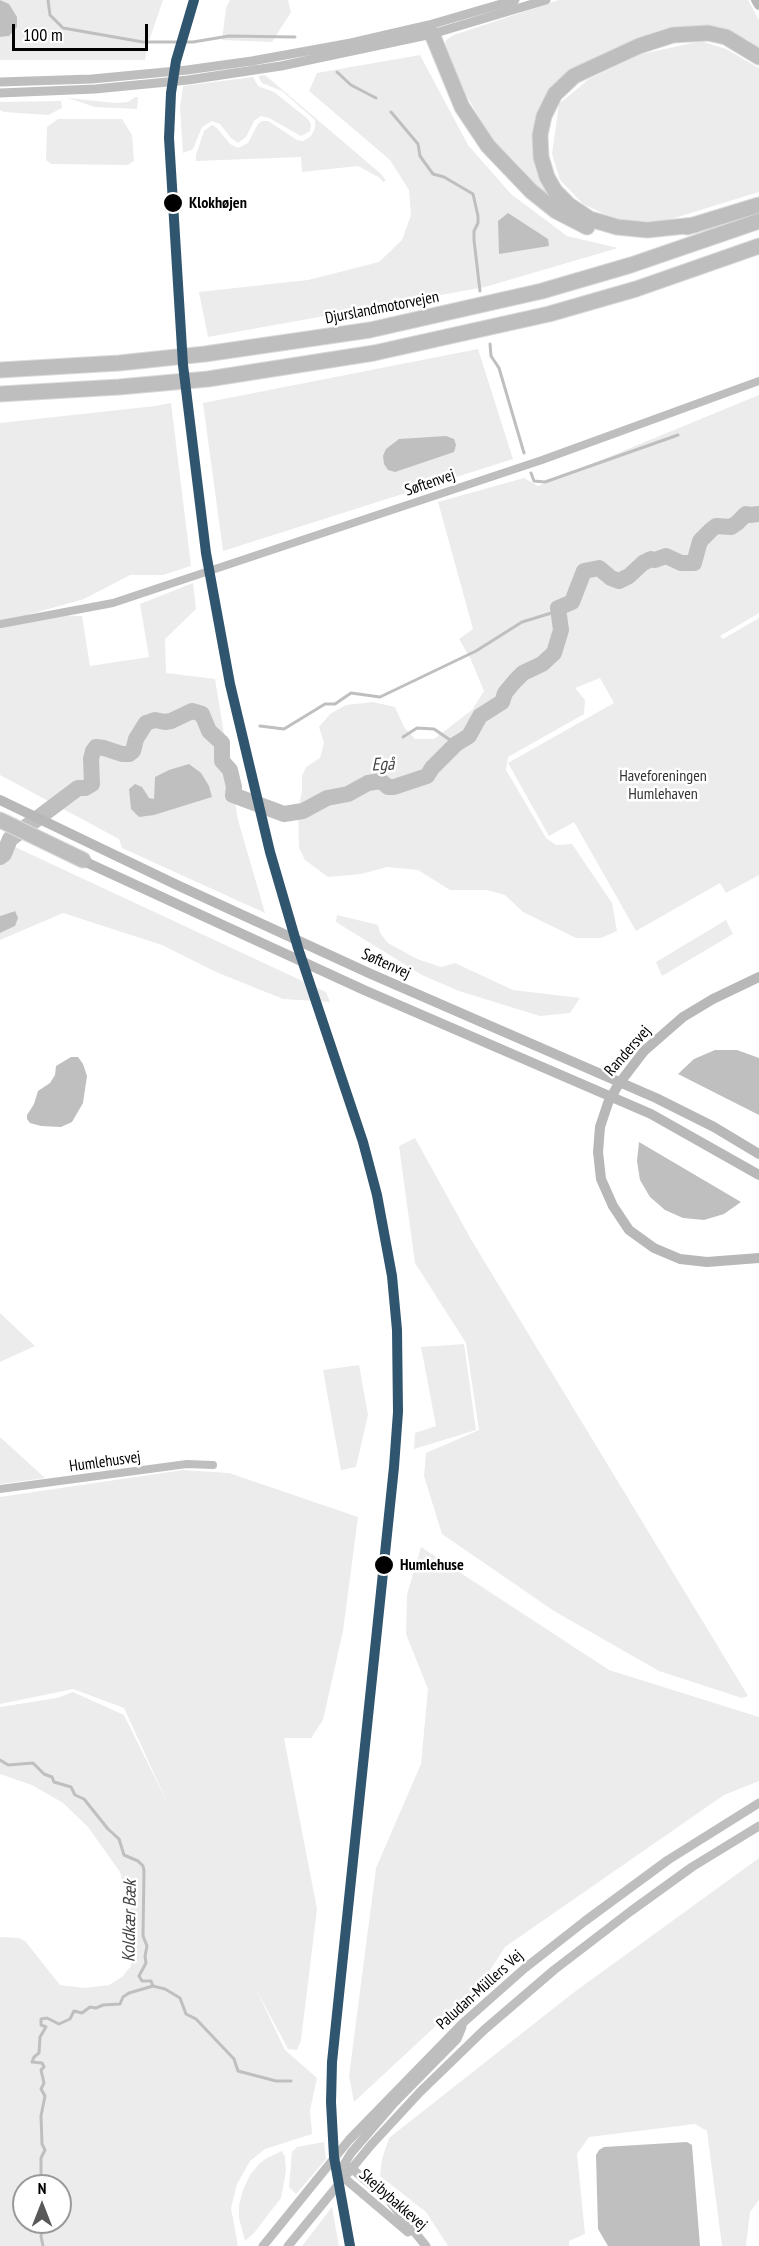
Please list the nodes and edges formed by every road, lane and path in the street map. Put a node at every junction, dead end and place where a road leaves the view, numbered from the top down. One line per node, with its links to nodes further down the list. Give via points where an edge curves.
1 (515, 0): 5 (street)
2 (546, 0): 5 (street)
3 (756, 0): 4 (main road)
4 (759, 5)
5 (431, 29): 7 (street, via 188,70); 8 (street, via 312,61 188,80); 11 (highway, via 451,84 474,127 506,167 556,211 587,227 617,234 647,236)
6 (759, 57): 11 (highway, via 726,37 708,33 673,35 574,76 555,94 544,116 541,157 551,184 569,204 590,219 617,227 647,230)
7 (0, 82)
8 (0, 93)
9 (759, 205): 11 (highway)
10 (759, 221): 13 (highway, Djurslandmotorvejen, via 542,291 370,330 206,354)
11 (695, 225)
12 (759, 246): 15 (highway, via 549,314 374,353 208,379)
13 (0, 370)
14 (759, 381): 16 (street, Søftenvej, via 532,464 113,603)
15 (0, 394)
16 (1, 624)
17 (0, 800): 23 (main road, Søftenvej, via 371,974 656,1098)
18 (0, 820): 20 (highway)
19 (0, 826): 20 (main road)
20 (58, 849): 21 (highway)
21 (82, 860): 24 (main road, Søftenvej, via 364,990 651,1114)
22 (759, 977): 25 (main road, Randersvej, bridge, via 683,1017 644,1051 608,1103 600,1127 598,1152 601,1179 613,1206 629,1230 654,1248 680,1259 707,1262)
23 (759, 1154)
24 (759, 1175)
25 (759, 1258)
26 (213, 1465): 27 (street, Humlehusvej, via 187,1464)
27 (0, 1489)
28 (759, 1803): 30 (street, Paludan-Müllers Vej, via 668,1860 585,1921)
29 (759, 1826): 32 (street, Paludan-Müllers Vej, via 683,1874 554,1970 484,2030)
30 (464, 2022): 31 (street, Paludan-Müllers Vej); 32 (street, via 457,2039 351,2153)
31 (326, 2167): 32 (street, Skejbybakkevej); 34 (street, Paludan-Müllers Vej)
32 (347, 2167): 33 (street, Paludan-Müllers Vej); 36 (street, Skejbybakkevej, via 387,2198)
33 (343, 2177): 35 (street, Paludan-Müllers Vej); 36 (street, Skejbybakkevej)
34 (263, 2246)
35 (288, 2246)
36 (425, 2246)

